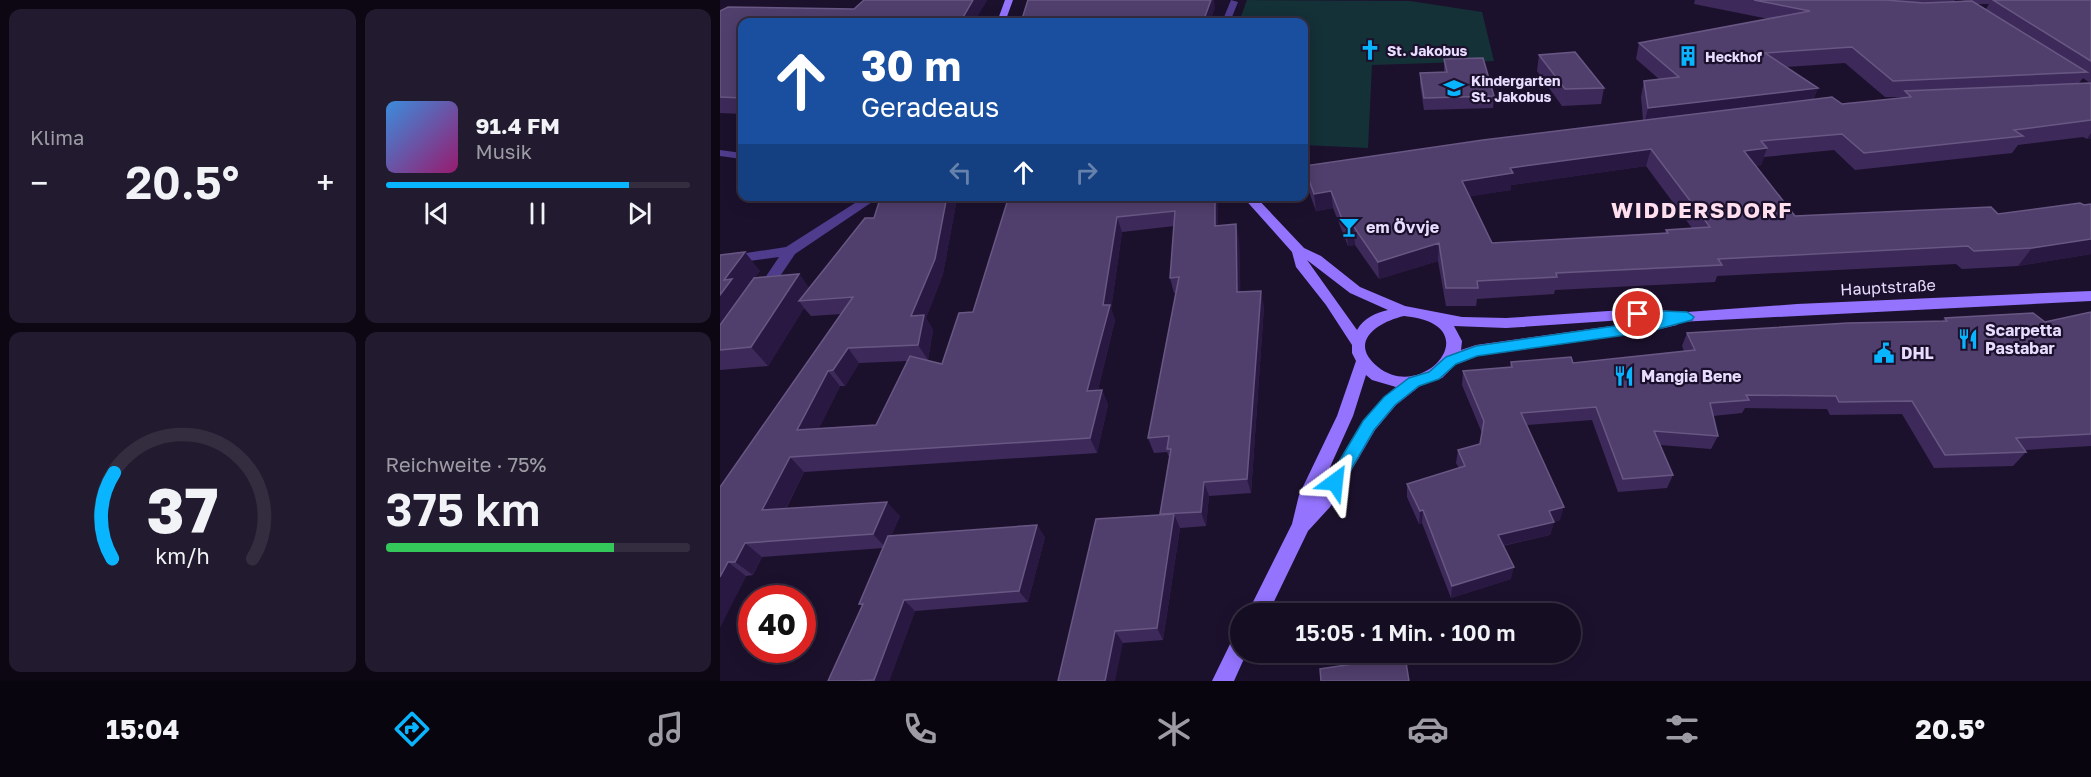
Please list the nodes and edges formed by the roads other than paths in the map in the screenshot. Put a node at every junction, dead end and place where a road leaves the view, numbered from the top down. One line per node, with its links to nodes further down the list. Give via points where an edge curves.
1 (1009, 0): 3 (street)
2 (1234, 2): 4 (street)
3 (1002, 18)
4 (1228, 18)
5 (720, 153): 6 (street)
6 (738, 155)
7 (867, 201): 9 (street)
8 (1253, 201): 10 (street)
9 (790, 251): 11 (street); 13 (street)
10 (1299, 251): 14 (street, via 1316,259 1355,290); 17 (street, via 1301,264)
11 (720, 261)
12 (2091, 296): 16 (street, Hauptstraße)
13 (752, 307)
14 (1404, 311): 15 (street); 17 (street, via 1373,320)
15 (1432, 317): 16 (street, Hauptstraße, via 1506,323 1638,314); 18 (street, via 1443,323 1452,336)
16 (1687, 317): 18 (street, Hauptstraße, via 1647,327 1476,351)
17 (1357, 341): 19 (street)
18 (1451, 360): 20 (street, via 1434,375)
19 (1362, 363): 20 (street, via 1386,380); 21 (street, via 1345,416 1308,495)
20 (1414, 382): 21 (street, via 1389,401 1369,425 1324,501)
21 (1301, 525): 22 (street)
22 (1262, 603)
23 (1231, 663): 24 (street)
24 (1222, 681)

